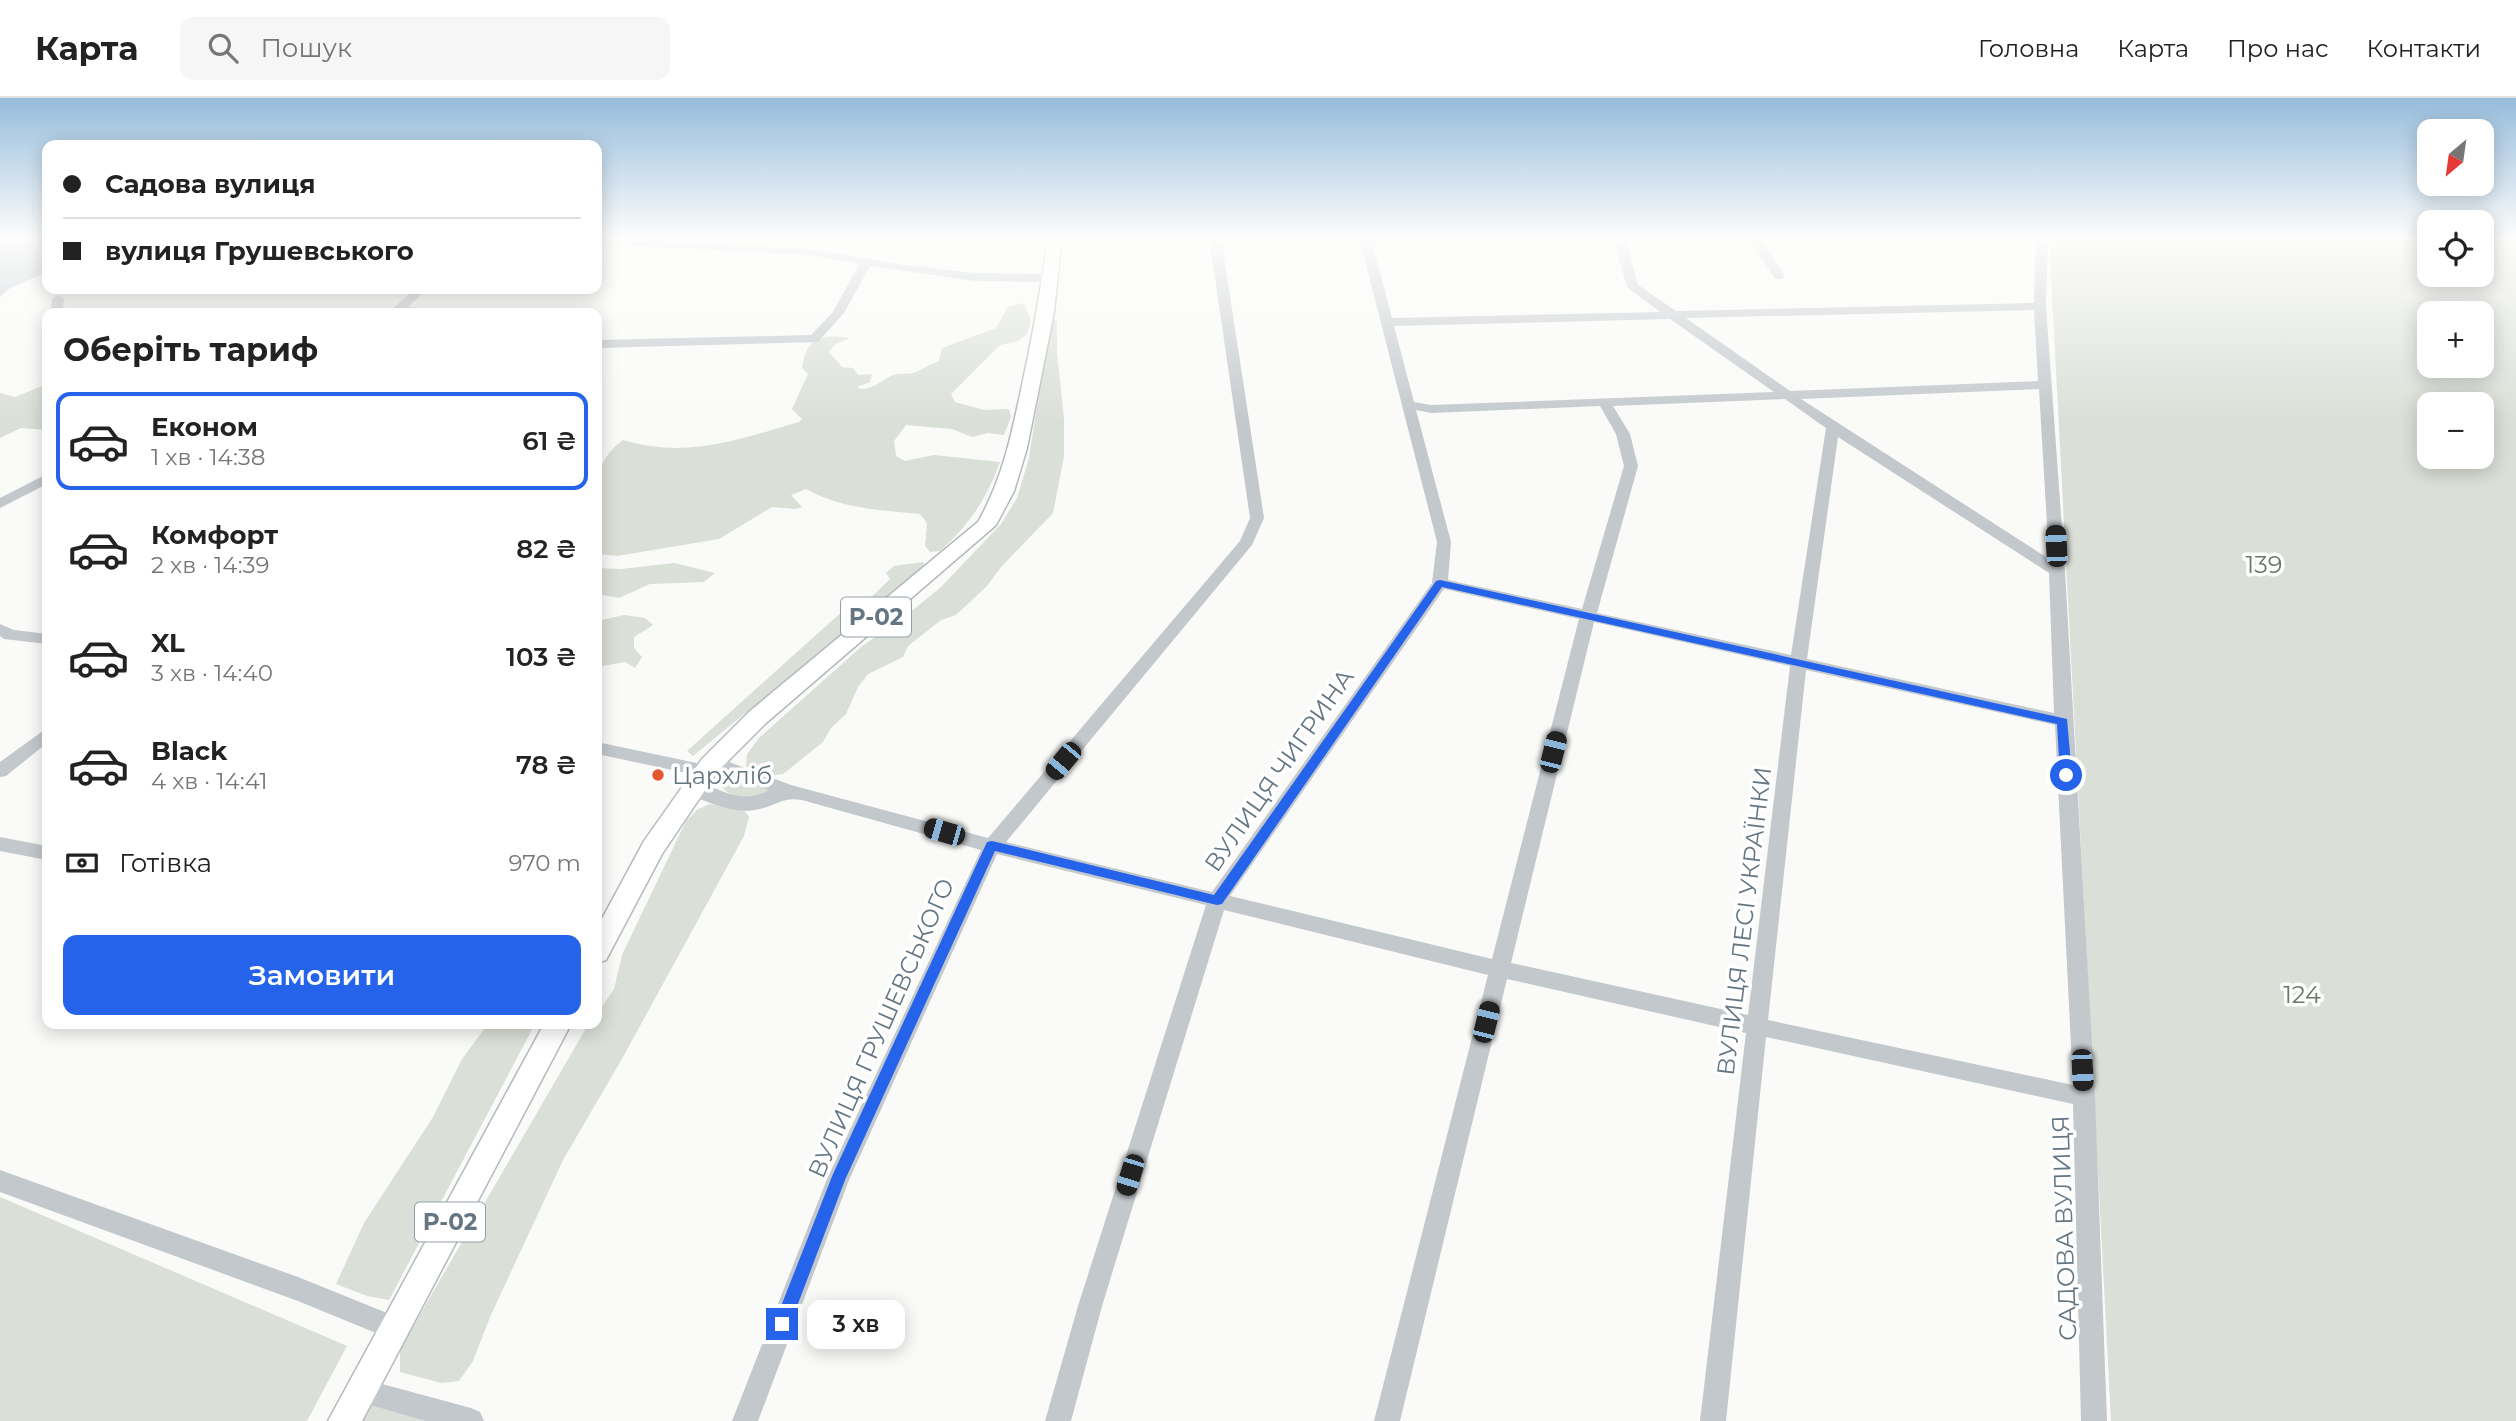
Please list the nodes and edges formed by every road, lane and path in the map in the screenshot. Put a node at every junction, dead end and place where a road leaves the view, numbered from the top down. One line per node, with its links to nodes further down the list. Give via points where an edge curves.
1 (58, 299): 9 (street)
2 (845, 299): 12 (street, via 825,331 814,339)
3 (1047, 299): 29 (main road, Р-02, via 1018,449 1006,491 986,525 758,716)
4 (1225, 299): 34 (street, ВУЛИЦЯ ГРУШЕВСЬКОГО, via 1257,519 1247,542)
5 (1380, 299): 11 (street, ВУЛИЦЯ ЧИГРИНА)
6 (1650, 299): 10 (street)
7 (2040, 299): 8 (street, САДОВА ВУЛИЦЯ)
8 (2040, 306): 10 (street); 13 (street, САДОВА ВУЛИЦЯ)
9 (57, 308)
10 (1674, 316): 11 (street); 14 (street)
11 (1386, 322): 16 (street, ВУЛИЦЯ ЧИГРИНА)
12 (602, 344)
13 (2046, 385): 14 (street); 20 (street, САДОВА ВУЛИЦЯ)
14 (1787, 396): 15 (street); 17 (street)
15 (1605, 403): 16 (street, via 1431,409); 22 (street, via 1623,434 1631,466)
16 (1407, 404): 21 (street, ВУЛИЦЯ ЧИГРИНА, via 1444,542)
17 (1833, 427): 20 (street); 25 (street, ВУЛИЦЯ ЛЕСІ УКРАЇНКИ)
18 (42, 481): 19 (street)
19 (0, 504)
20 (2057, 570): 26 (street, САДОВА ВУЛИЦЯ)
21 (1440, 583): 22 (street); 36 (street, ВУЛИЦЯ ЧИГРИНА)
22 (1588, 616): 25 (street); 38 (street)
23 (0, 629): 24 (street, via 10,635)
24 (42, 638)
25 (1798, 664): 26 (street); 39 (street, ВУЛИЦЯ ЛЕСІ УКРАЇНКИ)
26 (2063, 722): 41 (street, САДОВА ВУЛИЦЯ)
27 (42, 738): 30 (street)
28 (602, 749): 29 (street)
29 (709, 766): 31 (main road, Р-02); 32 (street)
30 (0, 771)
31 (692, 789): 32 (street, via 756,803); 37 (main road, Р-02, via 653,848)
32 (784, 789): 34 (street)
33 (0, 845): 35 (street)
34 (992, 846): 36 (street); 47 (street, ВУЛИЦЯ ГРУШЕВСЬКОГО, via 838,1179)
35 (42, 852)
36 (1217, 900): 38 (street); 48 (street, ВУЛИЦЯ ЧИГРИНА)
37 (602, 943)
38 (1499, 969): 39 (street); 49 (street)
39 (1756, 1027): 41 (street); 50 (street, ВУЛИЦЯ ЛЕСІ УКРАЇНКИ)
40 (555, 1029): 43 (main road, Р-02)
41 (2084, 1097): 51 (street, САДОВА ВУЛИЦЯ)
42 (0, 1181): 43 (street)
43 (393, 1328): 44 (main road, Р-02)
44 (360, 1390): 45 (main road, Р-02); 46 (street)
45 (344, 1421)
46 (471, 1421)
47 (745, 1421)
48 (1058, 1421)
49 (1387, 1421)
50 (1713, 1421)
51 (2094, 1421)

